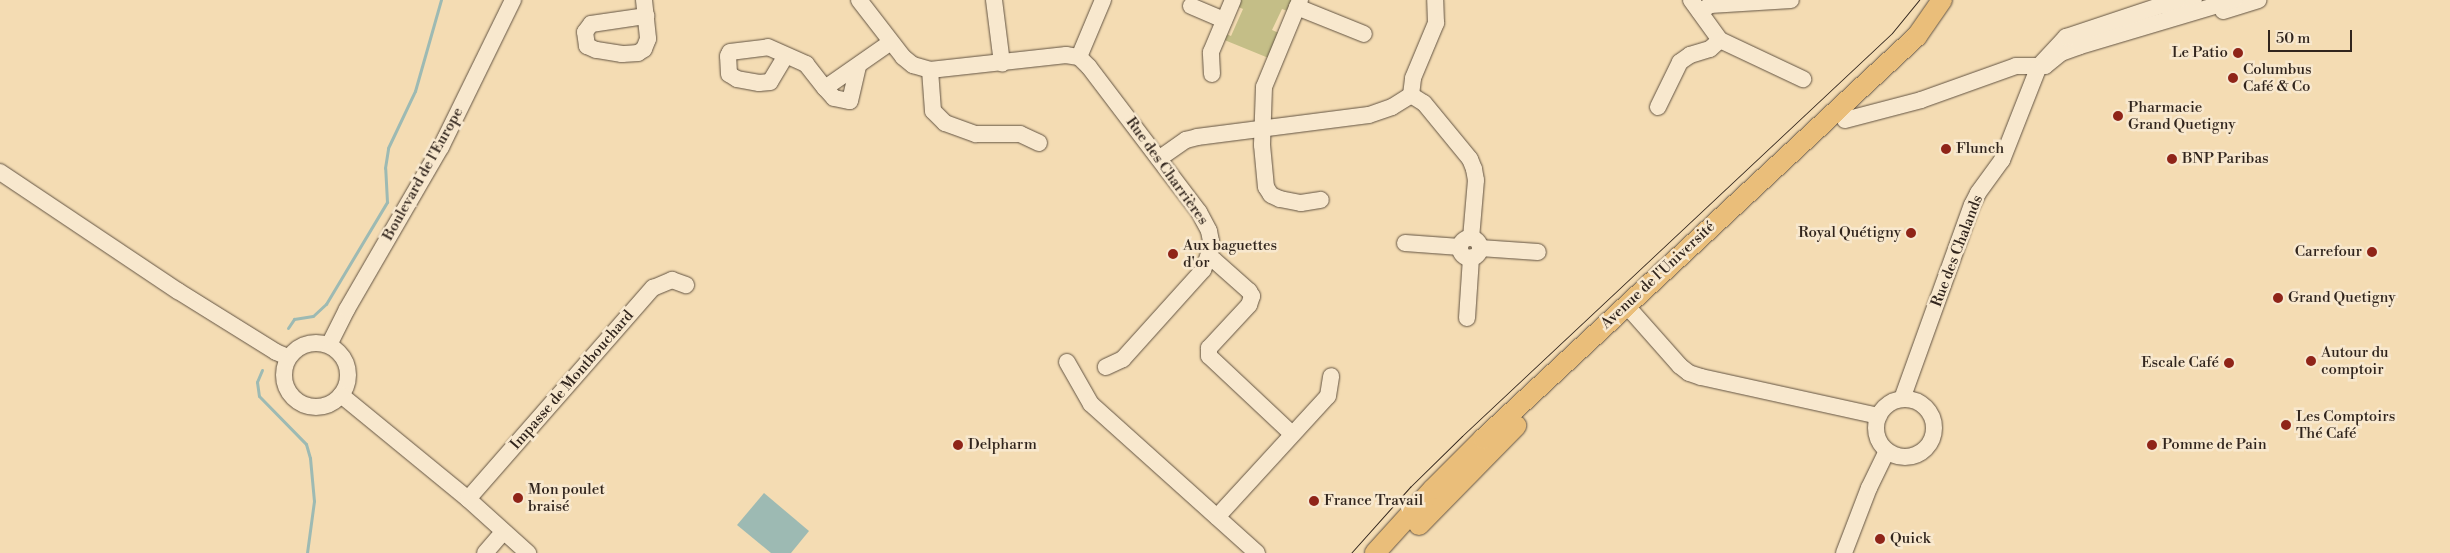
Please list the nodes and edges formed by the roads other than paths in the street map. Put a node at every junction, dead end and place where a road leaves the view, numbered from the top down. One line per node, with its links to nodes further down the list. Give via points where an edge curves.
1 (513, 0): 46 (street, Boulevard de l'Europe, via 441,147)
2 (859, 0): 20 (street)
3 (994, 0): 24 (street)
4 (1103, 0): 23 (street)
5 (1233, 0): 17 (street)
6 (1435, 0): 31 (street, via 1436,23 1413,78)
7 (1791, 0): 16 (street)
8 (1942, 0): 44 (main road, Avenue de l'Université, via 1917,36)
9 (1953, 0): 33 (main road, Avenue de l'Université, via 1928,40)
10 (2177, 0): 21 (street, via 2066,37)
11 (2194, 0): 21 (street)
12 (2234, 0): 21 (street)
13 (2258, 0): 21 (street, via 2085,52)
14 (1299, 4): 18 (street); 34 (street, via 1264,87)
15 (1191, 6): 17 (street)
16 (1696, 6): 19 (street)
17 (1224, 20): 28 (street, via 1211,52)
18 (1364, 34)
19 (1720, 40): 29 (street); 32 (street, via 1710,49 1690,54 1680,62)
20 (891, 42): 25 (street); 26 (street, via 908,61)
21 (2066, 47): 27 (street, via 2048,55)
22 (785, 57): 30 (street, via 806,64)
23 (1079, 57): 24 (street, via 1066,55); 36 (street, Rue des Charrières)
24 (1002, 63): 26 (street)
25 (858, 66): 30 (street); 30 (street, via 850,100 834,98)
26 (930, 70): 35 (street, via 933,111 945,122 984,136 1020,134)
27 (2039, 70): 33 (street, via 2016,66 1921,100); 52 (street, Rue des Chalands, via 2002,160 1972,205 1949,271 1952,274)
28 (1212, 74)
29 (1803, 79)
30 (825, 88)
31 (1411, 95): 34 (street, via 1392,107 1369,115); 40 (street, via 1424,103 1470,159 1474,169)
32 (1658, 107)
33 (1845, 120): 44 (main road, Avenue de l'Université)
34 (1263, 129): 36 (street, via 1191,138); 38 (street, via 1268,191 1280,200 1302,204)
35 (1039, 143)
36 (1160, 158): 42 (street, Rue des Charrières, via 1205,222 1211,241)
37 (0, 172): 47 (street, via 178,291)
38 (1321, 200)
39 (1405, 243): 40 (street)
40 (1471, 247): 41 (street); 45 (street)
41 (1538, 252)
42 (1208, 258): 49 (street, Rue des Charrières, via 1196,279 1130,352); 54 (street, via 1249,290 1252,296 1249,305 1209,348 1209,356)
43 (686, 285): 56 (street, Impasse de Montbouchard, via 672,280 653,288)
44 (1630, 310): 53 (street, via 1680,366 1700,377); 62 (main road, Avenue de l'Université, via 1483,439); 63 (main road, Avenue de l'Université, via 1434,508)
45 (1467, 318)
46 (329, 346): 47 (street, via 302,345); 51 (street, via 340,354 346,364 348,380)
47 (288, 357): 51 (street, via 283,377 285,387 298,402 324,406)
48 (1067, 362): 57 (street, via 1091,404)
49 (1106, 367)
50 (1331, 376): 54 (street, via 1328,396)
51 (342, 395): 56 (street)
52 (1904, 400): 53 (street, via 1883,410); 55 (street, via 1925,407 1931,414 1934,424 1932,440 1913,456)
53 (1879, 416): 55 (street, via 1877,435)
54 (1292, 434): 57 (street)
55 (1887, 451): 64 (street)
56 (468, 499): 58 (street)
57 (1217, 517): 61 (street)
58 (503, 532): 59 (street); 60 (street)
59 (485, 553)
60 (528, 553)
61 (1257, 553)
62 (1375, 553)
63 (1394, 553)
64 (1844, 553)

